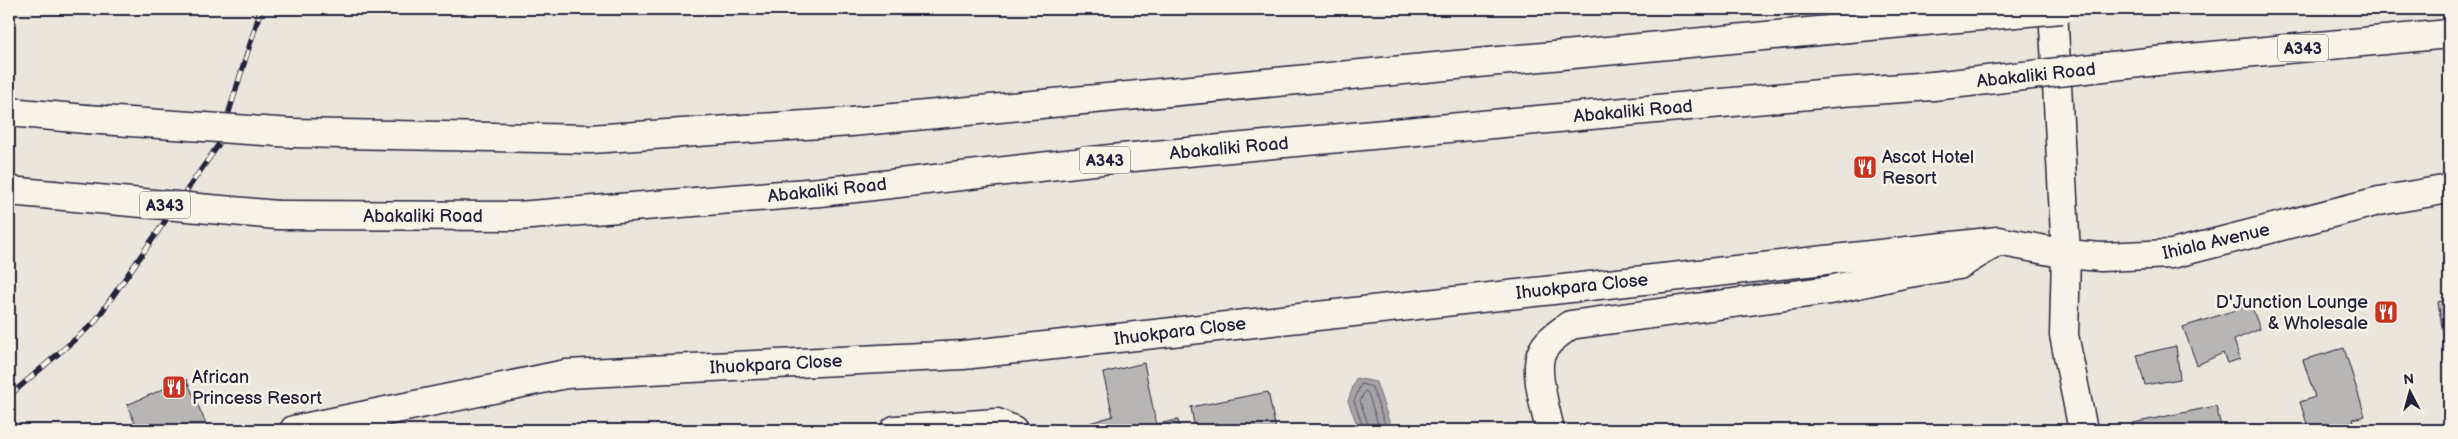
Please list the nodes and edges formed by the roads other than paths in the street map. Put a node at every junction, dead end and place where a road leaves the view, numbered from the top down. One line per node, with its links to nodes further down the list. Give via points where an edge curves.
1 (2053, 9): 8 (main road)
2 (2062, 9): 4 (main road, bridge, via 822,124 590,139 293,133)
3 (2449, 34): 6 (main road, Abakaliki Road / A343, bridge, via 1934,86 1111,159 820,192 518,216 277,215)
4 (9, 112)
5 (2449, 189): 8 (main road, Ihiala Avenue, via 2379,201 2172,254 2100,257)
6 (9, 191)
7 (1998, 241): 8 (main road, Ihuokpara Close); 9 (main road, Ihuokpara Close, via 963,355 566,374); 12 (main road, via 1959,265 1830,290 1570,325 1549,341 1541,353 1538,367)
8 (2066, 254): 13 (main road, via 2064,335)
9 (294, 430)
10 (895, 430): 11 (main road, via 997,423)
11 (1013, 430)
12 (1550, 430)
13 (2082, 430)

